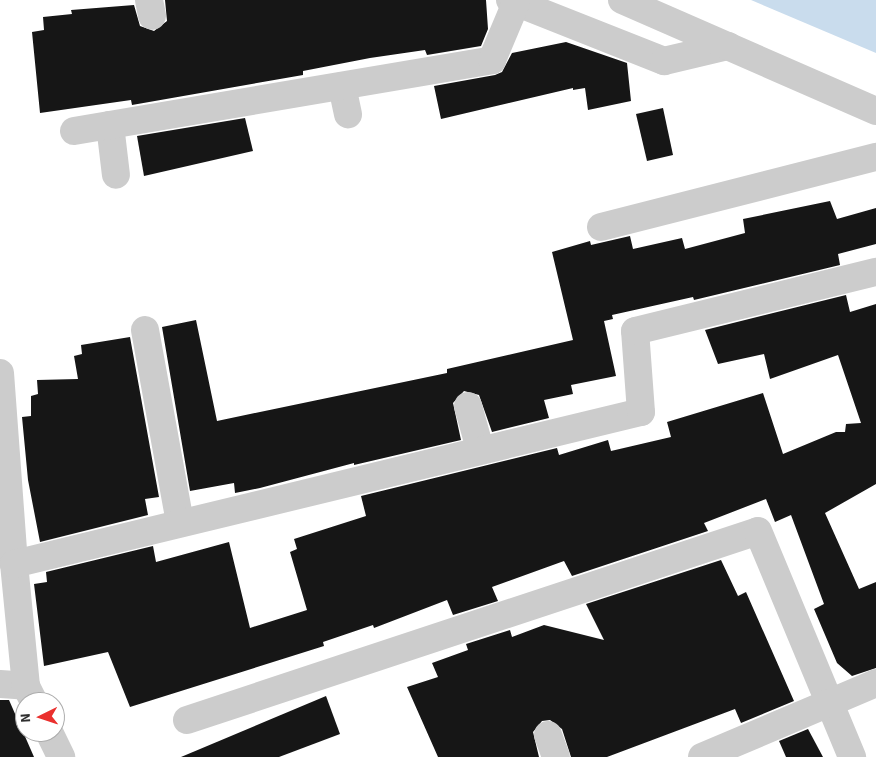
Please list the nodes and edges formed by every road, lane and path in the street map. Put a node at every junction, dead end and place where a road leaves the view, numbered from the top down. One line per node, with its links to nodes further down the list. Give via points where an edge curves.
1 (622, 0): 3 (street)
2 (513, 1): 3 (street, via 664,61); 4 (street, via 492,60)
3 (728, 46): 5 (street)
4 (342, 86): 6 (street); 7 (street)
5 (876, 111)
6 (348, 114)
7 (110, 125): 8 (street); 10 (street)
8 (74, 131)
9 (876, 157): 11 (street)
10 (116, 175)
11 (600, 227)
12 (876, 272): 16 (street, via 635,331 641,412)
13 (145, 330): 17 (street)
14 (0, 372): 18 (street)
15 (468, 406): 16 (street)
16 (480, 449): 17 (street)
17 (180, 523): 18 (street)
18 (14, 564): 20 (street)
19 (876, 683): 21 (street)
20 (20, 691)
21 (829, 702): 22 (street, via 758,531); 25 (street); 26 (street)
22 (187, 720)
23 (54, 742): 24 (street)
24 (61, 757)
25 (702, 757)
26 (852, 757)

